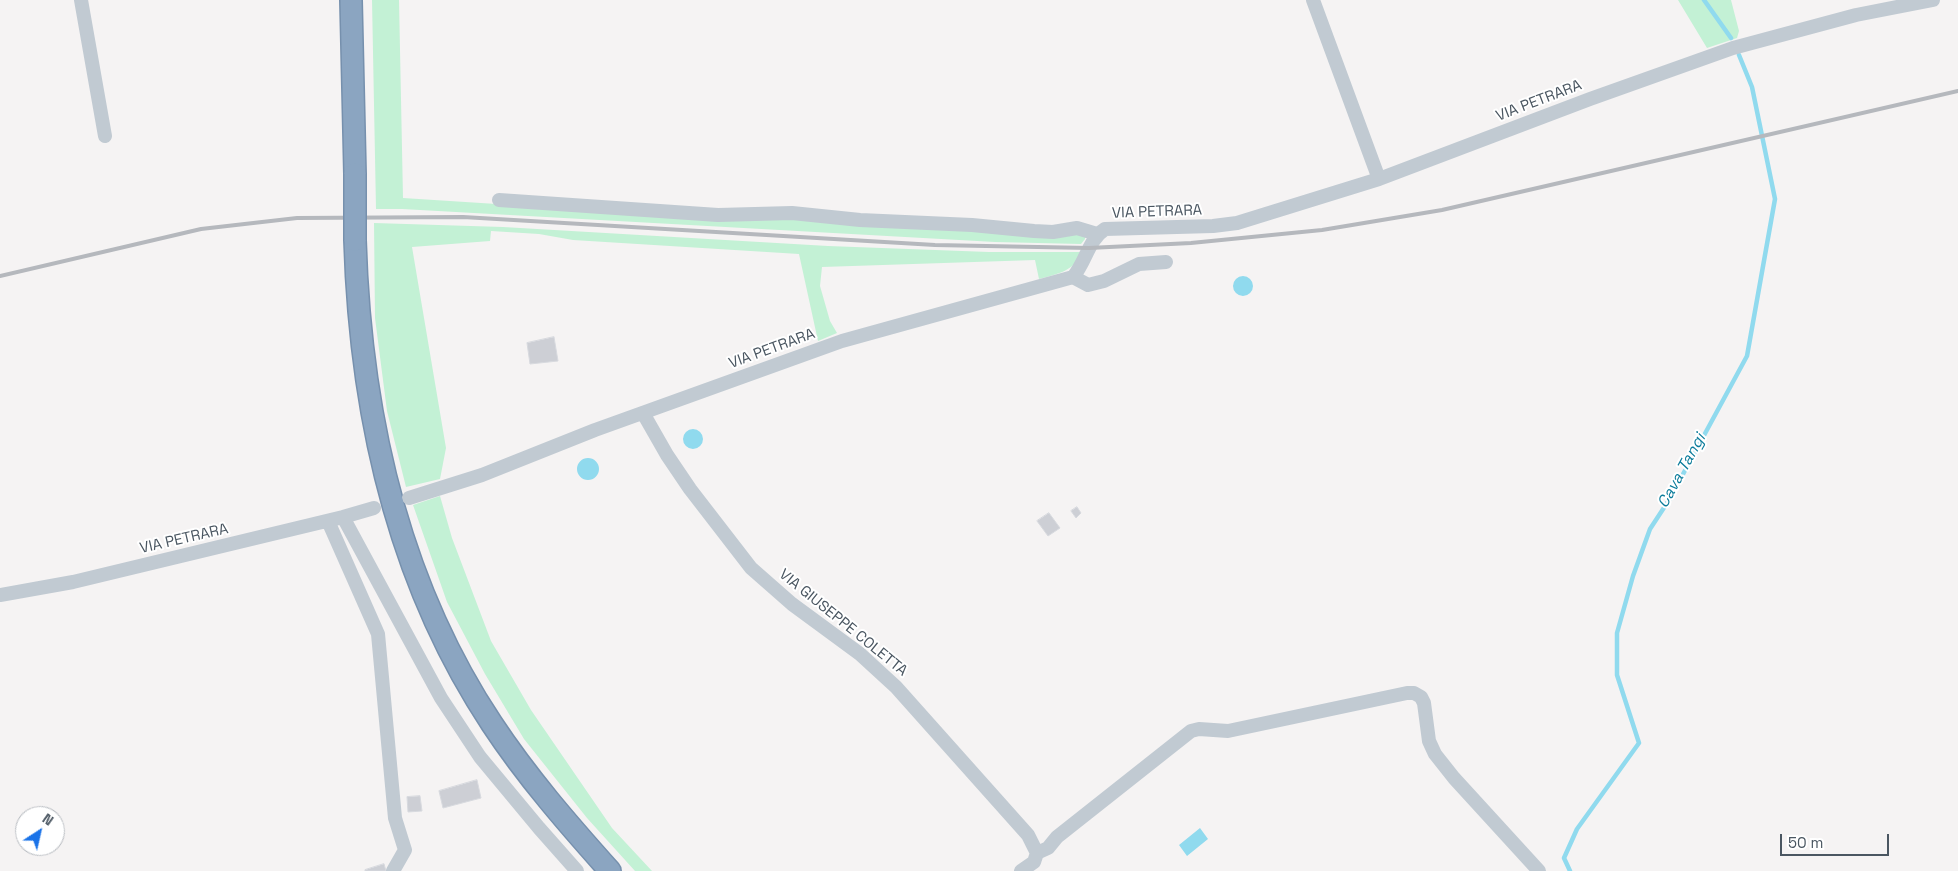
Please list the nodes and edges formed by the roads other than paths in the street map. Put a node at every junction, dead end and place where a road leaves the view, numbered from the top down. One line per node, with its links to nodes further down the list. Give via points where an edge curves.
1 (82, 0): 7 (street)
2 (351, 0): 6 (highway)
3 (356, 0): 6 (highway)
4 (1313, 0): 8 (street)
5 (1933, 0): 8 (street, VIA PETRARA, via 1856,15 1733,48)
6 (353, 32): 22 (highway, bridge, via 357,302 370,405 390,495 420,584 463,676 519,764)
7 (106, 136)
8 (1378, 179): 10 (street, VIA PETRARA, via 1237,223 1105,229)
9 (499, 200): 10 (street, via 718,215 792,213 1053,232 1077,228)
10 (1097, 234): 12 (street, VIA PETRARA)
11 (1166, 262): 12 (street, via 1139,264 1088,285)
12 (1073, 277): 13 (street, VIA PETRARA, via 842,341)
13 (644, 413): 14 (street, VIA PETRARA, via 482,475); 19 (street, VIA GIUSEPPE COLETTA, via 690,489 751,568 792,604 860,654 896,687 1028,835)
14 (409, 498)
15 (374, 508): 16 (street, VIA PETRARA)
16 (343, 517): 17 (street, VIA PETRARA); 21 (street, via 441,698 480,757)
17 (328, 521): 18 (street, VIA PETRARA, via 73,582); 20 (street, via 378,634 395,818 405,850)
18 (0, 595)
19 (1037, 853): 23 (street, via 1034,862); 24 (street, via 1048,848 1057,837 1191,730 1228,731 1414,693 1424,703 1429,741 1435,754)
20 (393, 871)
21 (577, 871)
22 (610, 871)
23 (1021, 871)
24 (1539, 871)

